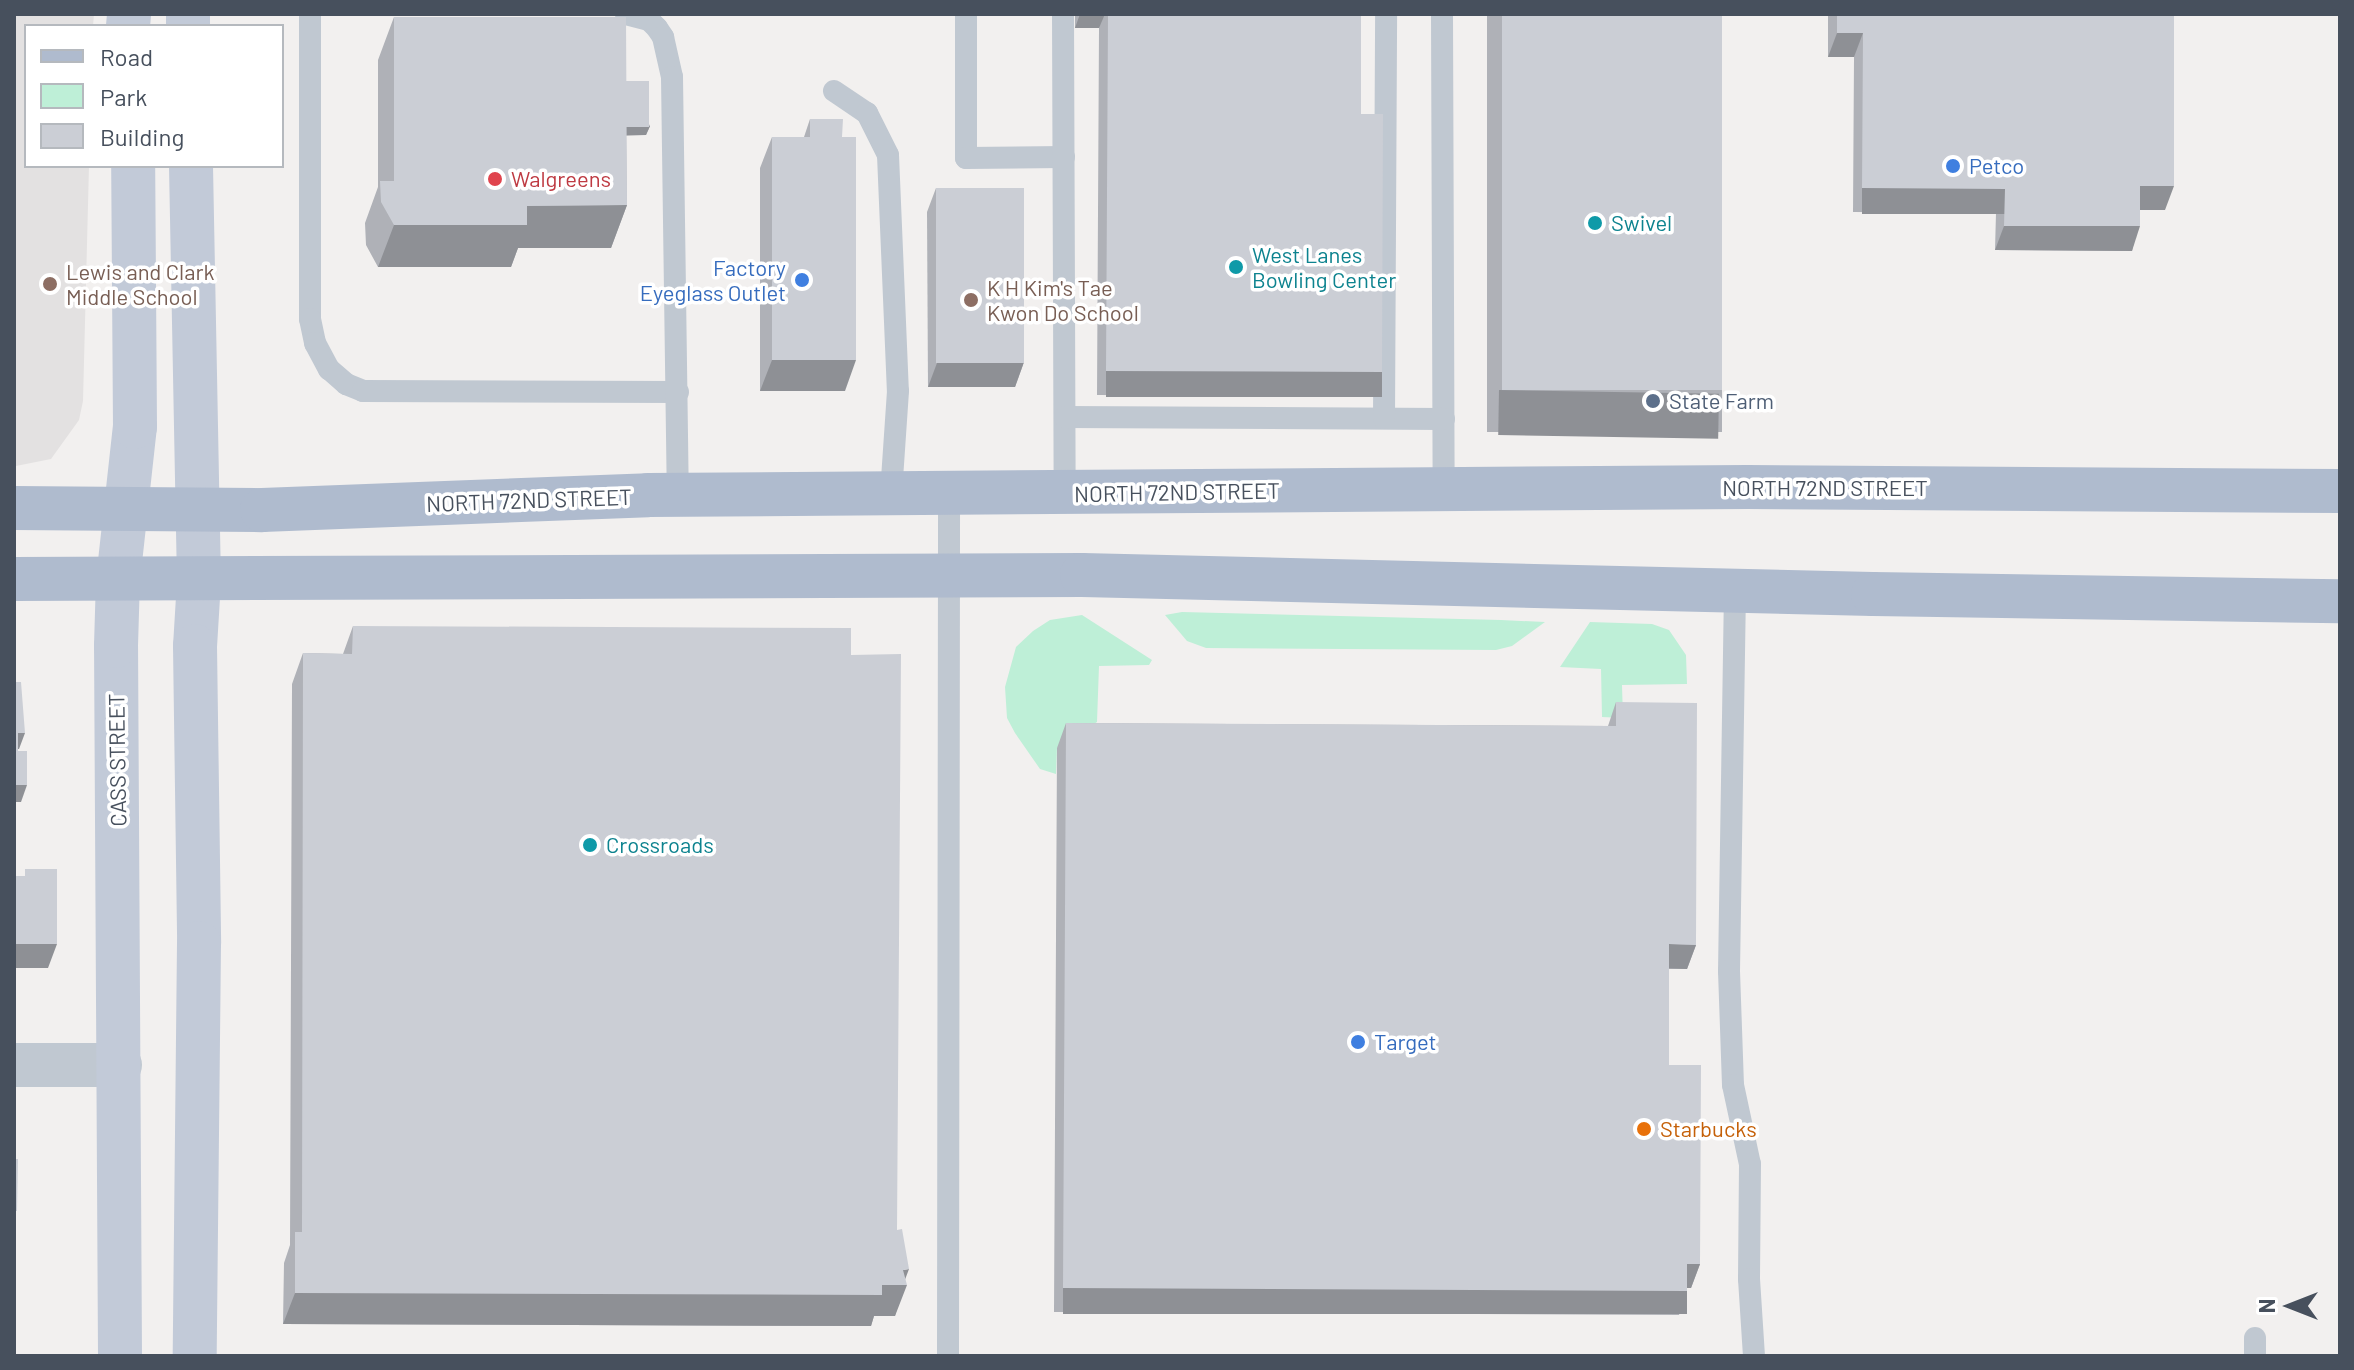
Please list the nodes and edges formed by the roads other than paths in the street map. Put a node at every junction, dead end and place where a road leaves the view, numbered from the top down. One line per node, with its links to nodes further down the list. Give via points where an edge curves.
1 (310, 14): 11 (lane, via 310,319 329,369 363,391)
2 (626, 14): 11 (lane, via 657,28 672,77)
3 (966, 14): 8 (lane, via 966,158)
4 (1063, 14): 8 (lane)
5 (1386, 14): 13 (lane)
6 (1442, 14): 14 (lane)
7 (834, 91): 18 (lane, via 867,113 888,155 898,391)
8 (1064, 157): 12 (lane)
9 (133, 168): 22 (main road, CASS STREET, via 135,427)
10 (191, 168): 23 (main road)
11 (678, 392): 20 (lane)
12 (1065, 417): 13 (lane); 17 (lane)
13 (1384, 418): 14 (lane)
14 (1444, 419): 15 (lane)
15 (1444, 490): 16 (main road, NORTH 72ND STREET); 17 (main road, NORTH 72ND STREET)
16 (2340, 491)
17 (1065, 493): 19 (main road, NORTH 72ND STREET)
18 (891, 494): 19 (main road, NORTH 72ND STREET); 20 (main road, NORTH 72ND STREET)
19 (949, 494): 24 (lane)
20 (678, 495): 23 (main road, NORTH 72ND STREET)
21 (14, 508): 22 (main road, NORTH 72ND STREET)
22 (125, 510): 23 (main road, NORTH 72ND STREET); 26 (main road, CASS STREET)
23 (198, 511): 27 (main road)
24 (950, 575): 27 (main road); 28 (main road); 35 (lane)
25 (14, 579): 26 (main road)
26 (118, 580): 27 (main road); 31 (main road, CASS STREET)
27 (199, 581): 34 (main road)
28 (1735, 590): 29 (main road); 32 (lane, via 1729,971 1733,1085 1750,1164 1749,1279)
29 (2340, 601)
30 (14, 1065): 31 (street)
31 (120, 1065): 33 (main road, CASS STREET)
32 (1756, 1355)
33 (120, 1356)
34 (195, 1356)
35 (948, 1356)

